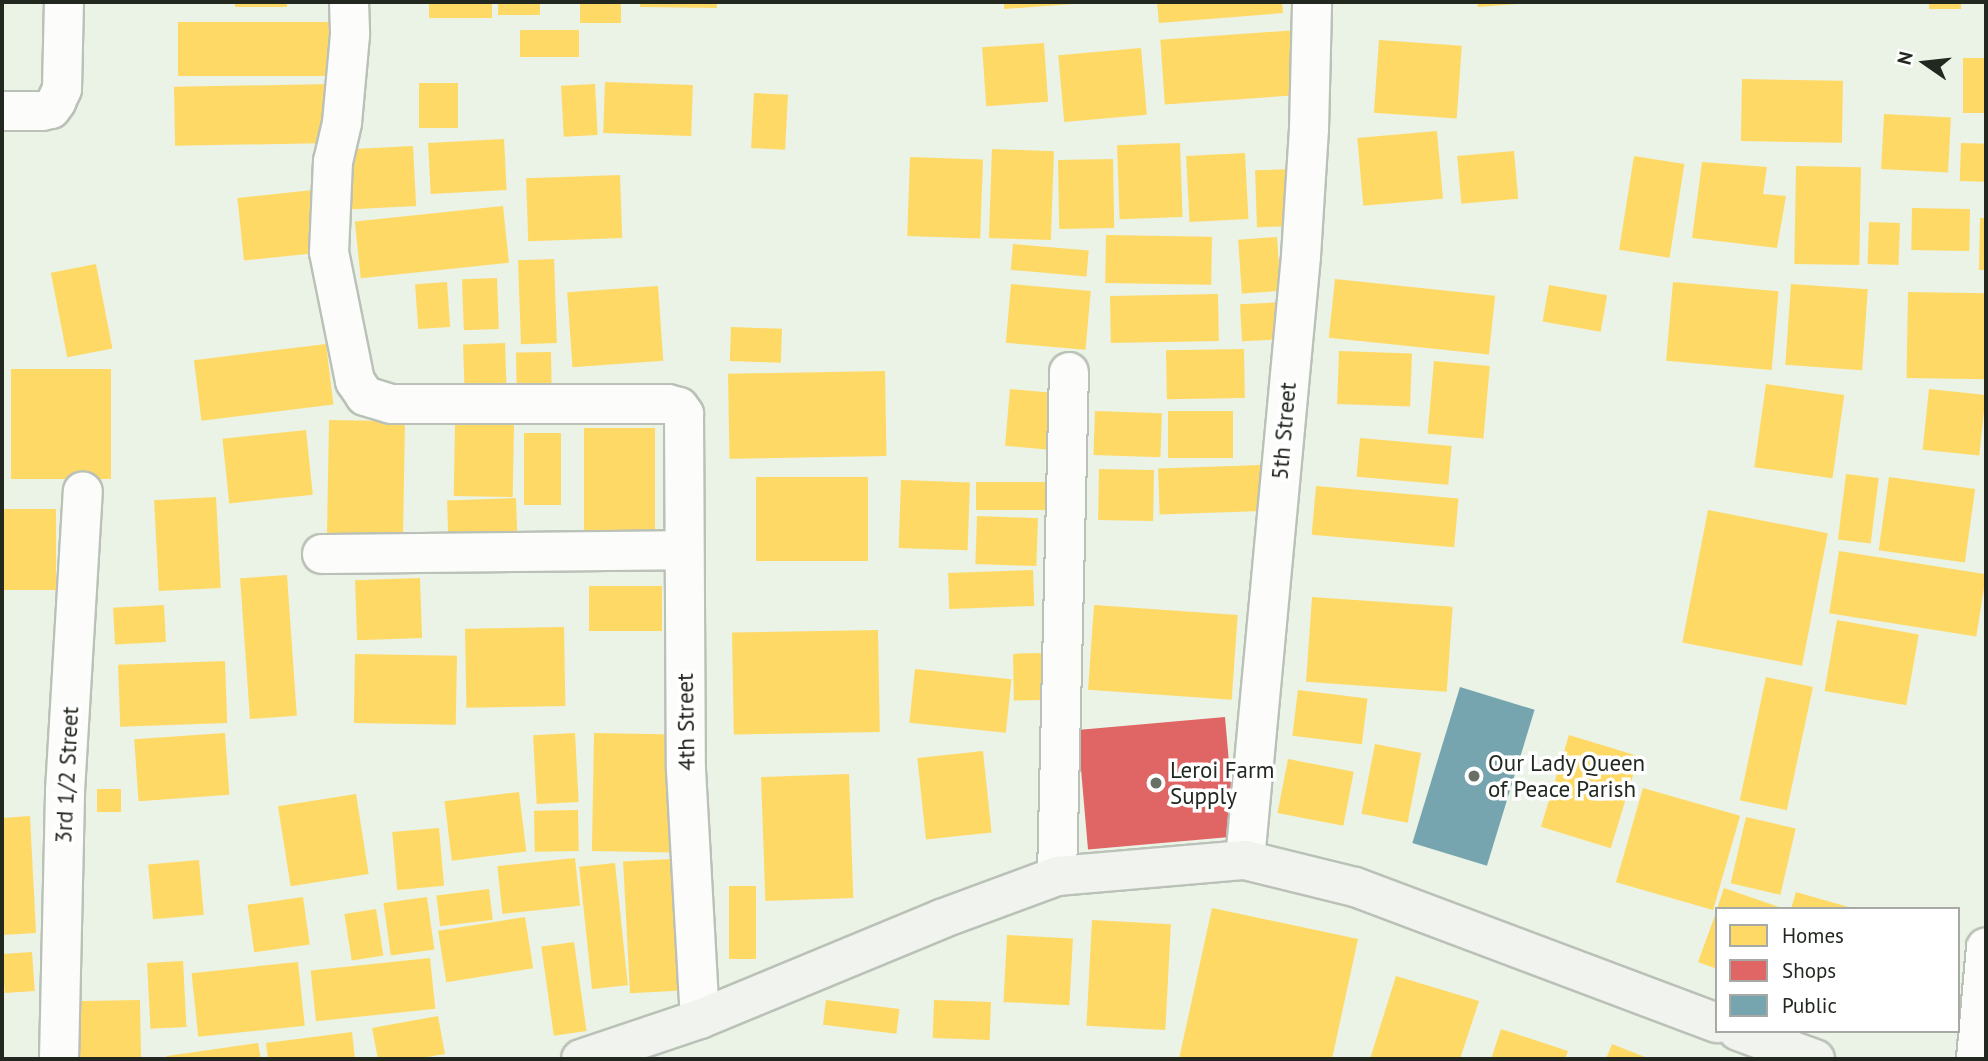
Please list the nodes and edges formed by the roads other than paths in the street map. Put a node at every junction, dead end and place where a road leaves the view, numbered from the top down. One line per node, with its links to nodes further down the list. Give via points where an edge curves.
1 (64, 2): 4 (street, via 62,89 56,102 42,111)
2 (349, 2): 7 (street, 4th Street, via 350,35 343,116 333,161 329,252 355,381 365,396 391,404 680,407 684,425)
3 (1312, 2): 9 (street, 5th Street, via 1301,256)
4 (2, 111)
5 (1069, 372): 10 (street)
6 (83, 492): 15 (street, 3rd 1/2 Street, via 65,791)
7 (683, 550): 8 (street); 12 (street, 4th Street, via 686,770)
8 (322, 554)
9 (1245, 860): 10 (main road); 13 (main road, via 1355,887)
10 (1058, 876): 12 (main road)
11 (1986, 947): 18 (street)
12 (700, 1019): 16 (main road)
13 (1715, 1022)
14 (1744, 1033): 17 (main road)
15 (59, 1059)
16 (581, 1059)
17 (1815, 1059)
18 (1976, 1059)

